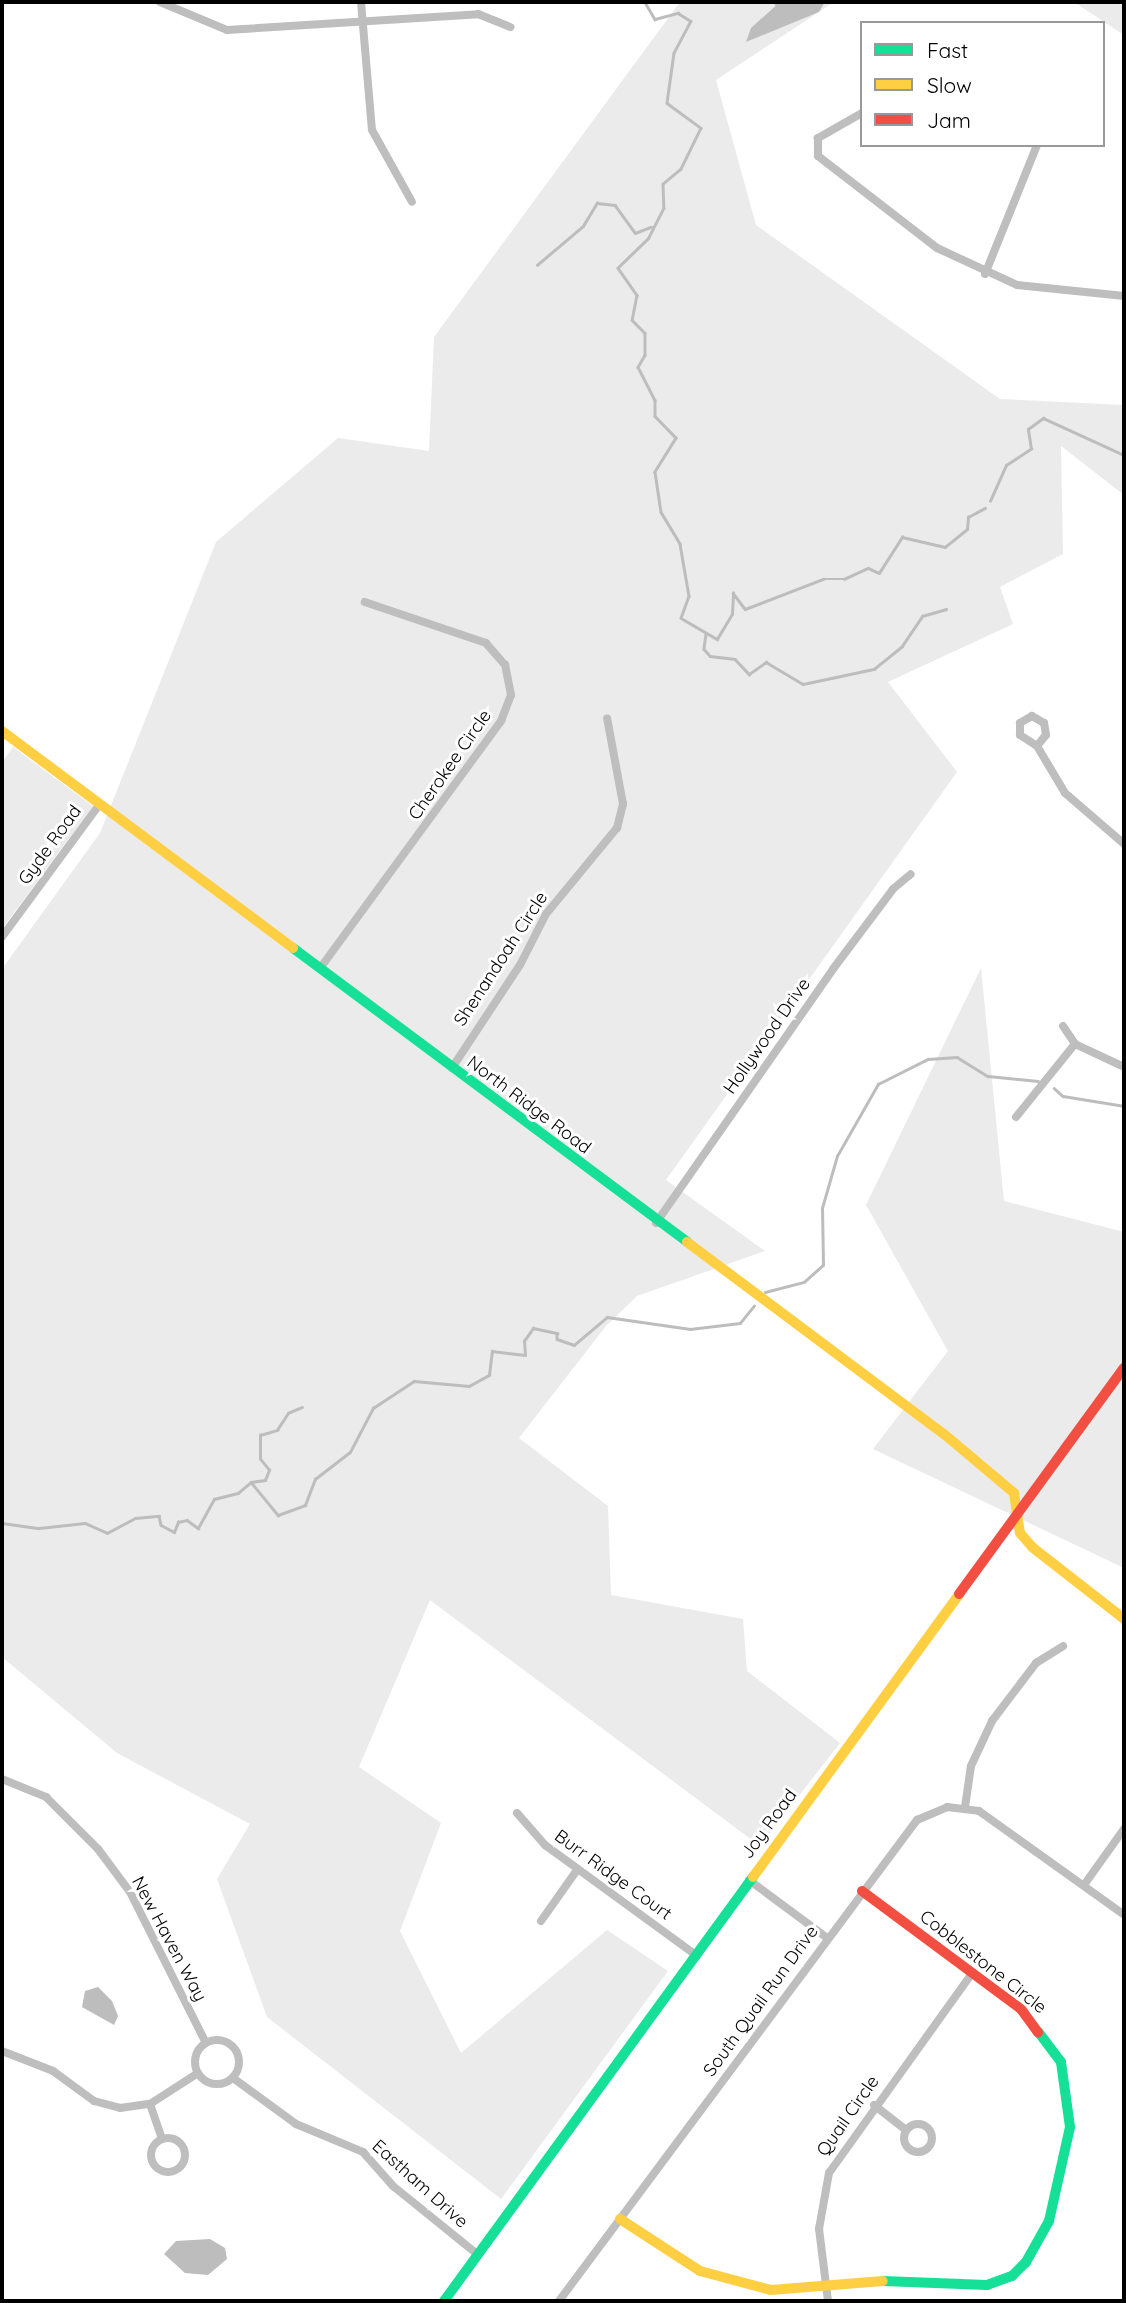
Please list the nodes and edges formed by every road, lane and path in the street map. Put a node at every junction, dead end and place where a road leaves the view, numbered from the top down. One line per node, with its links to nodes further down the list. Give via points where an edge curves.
1 (159, 2): 3 (street, via 227,30)
2 (361, 2): 3 (street)
3 (360, 22): 4 (street, via 478,14); 7 (street, via 372,130)
4 (510, 27)
5 (860, 114): 8 (street, via 818,138 814,147 818,156 937,248)
6 (1036, 147): 8 (street)
7 (412, 202)
8 (985, 274): 9 (street, via 1052,291)
9 (1124, 296)
10 (365, 602): 18 (street, Cherokee Circle, via 486,643 505,665 511,695 501,721)
11 (607, 718): 21 (street, Shenandoah Circle, via 622,804 617,828 546,914 520,965)
12 (2, 731): 14 (street, North Ridge Road)
13 (1037, 746): 15 (street, via 1065,793)
14 (99, 805): 17 (street, Gyde Road); 18 (street, North Ridge Road)
15 (1124, 844)
16 (911, 874): 24 (street, Hollywood Drive, via 893,889 833,969)
17 (2, 937)
18 (321, 967): 21 (street, North Ridge Road)
19 (1063, 1026): 20 (street)
20 (1075, 1044): 22 (street); 23 (street)
21 (452, 1068): 24 (street, North Ridge Road)
22 (1124, 1068)
23 (1016, 1117)
24 (656, 1223): 26 (street, North Ridge Road, via 944,1434 1014,1493)
25 (1124, 1368): 26 (street, Joy Road)
26 (1016, 1517): 27 (street, North Ridge Road, via 1032,1547); 34 (street, Joy Road)
27 (1124, 1619)
28 (1063, 1646): 30 (street, via 1036,1662 982,1737)
29 (2, 1779): 42 (street, New Haven Way, via 46,1797 98,1849 130,1892)
30 (965, 1807): 35 (street, via 991,1817); 36 (street, South Quail Run Drive, via 939,1809 917,1820)
31 (517, 1813): 33 (street, Burr Ridge Court, via 528,1830)
32 (1124, 1829): 35 (street)
33 (577, 1870): 38 (street); 40 (street, Burr Ridge Court)
34 (749, 1880): 39 (street); 40 (street, Joy Road)
35 (1084, 1885): 37 (street)
36 (862, 1891): 39 (street, South Quail Run Drive); 41 (street, Cobblestone Circle)
37 (1124, 1915)
38 (541, 1921)
39 (827, 1938): 50 (street, South Quail Run Drive)
40 (696, 1956): 51 (street, Joy Road)
41 (972, 1973): 47 (street, Quail Circle); 52 (street, Cobblestone Circle, via 1038,2025 1066,2076 1070,2127 1044,2232 1018,2272 994,2284 916,2278)
42 (206, 2043): 44 (street, via 196,2056); 45 (street, via 224,2040 238,2052)
43 (2, 2051): 46 (street, via 53,2071 94,2101 120,2108)
44 (198, 2073): 45 (street, via 210,2083); 46 (street)
45 (233, 2078): 51 (street, Eastham Drive, via 296,2124 363,2152 393,2186)
46 (150, 2104): 49 (street)
47 (874, 2105): 48 (street); 52 (street, Quail Circle, via 837,2156 823,2191 819,2229)
48 (906, 2130)
49 (162, 2139): 49 (street, via 152,2148 152,2161 160,2170 174,2171 183,2162 184,2149 175,2139)
50 (620, 2219): 52 (street, Cobblestone Circle, via 678,2259 723,2280 771,2290); 54 (street, South Quail Run Drive)
51 (477, 2254): 53 (street, Joy Road)
52 (826, 2288): 55 (street, Quail Circle)
53 (444, 2301)
54 (559, 2301)
55 (828, 2301)

